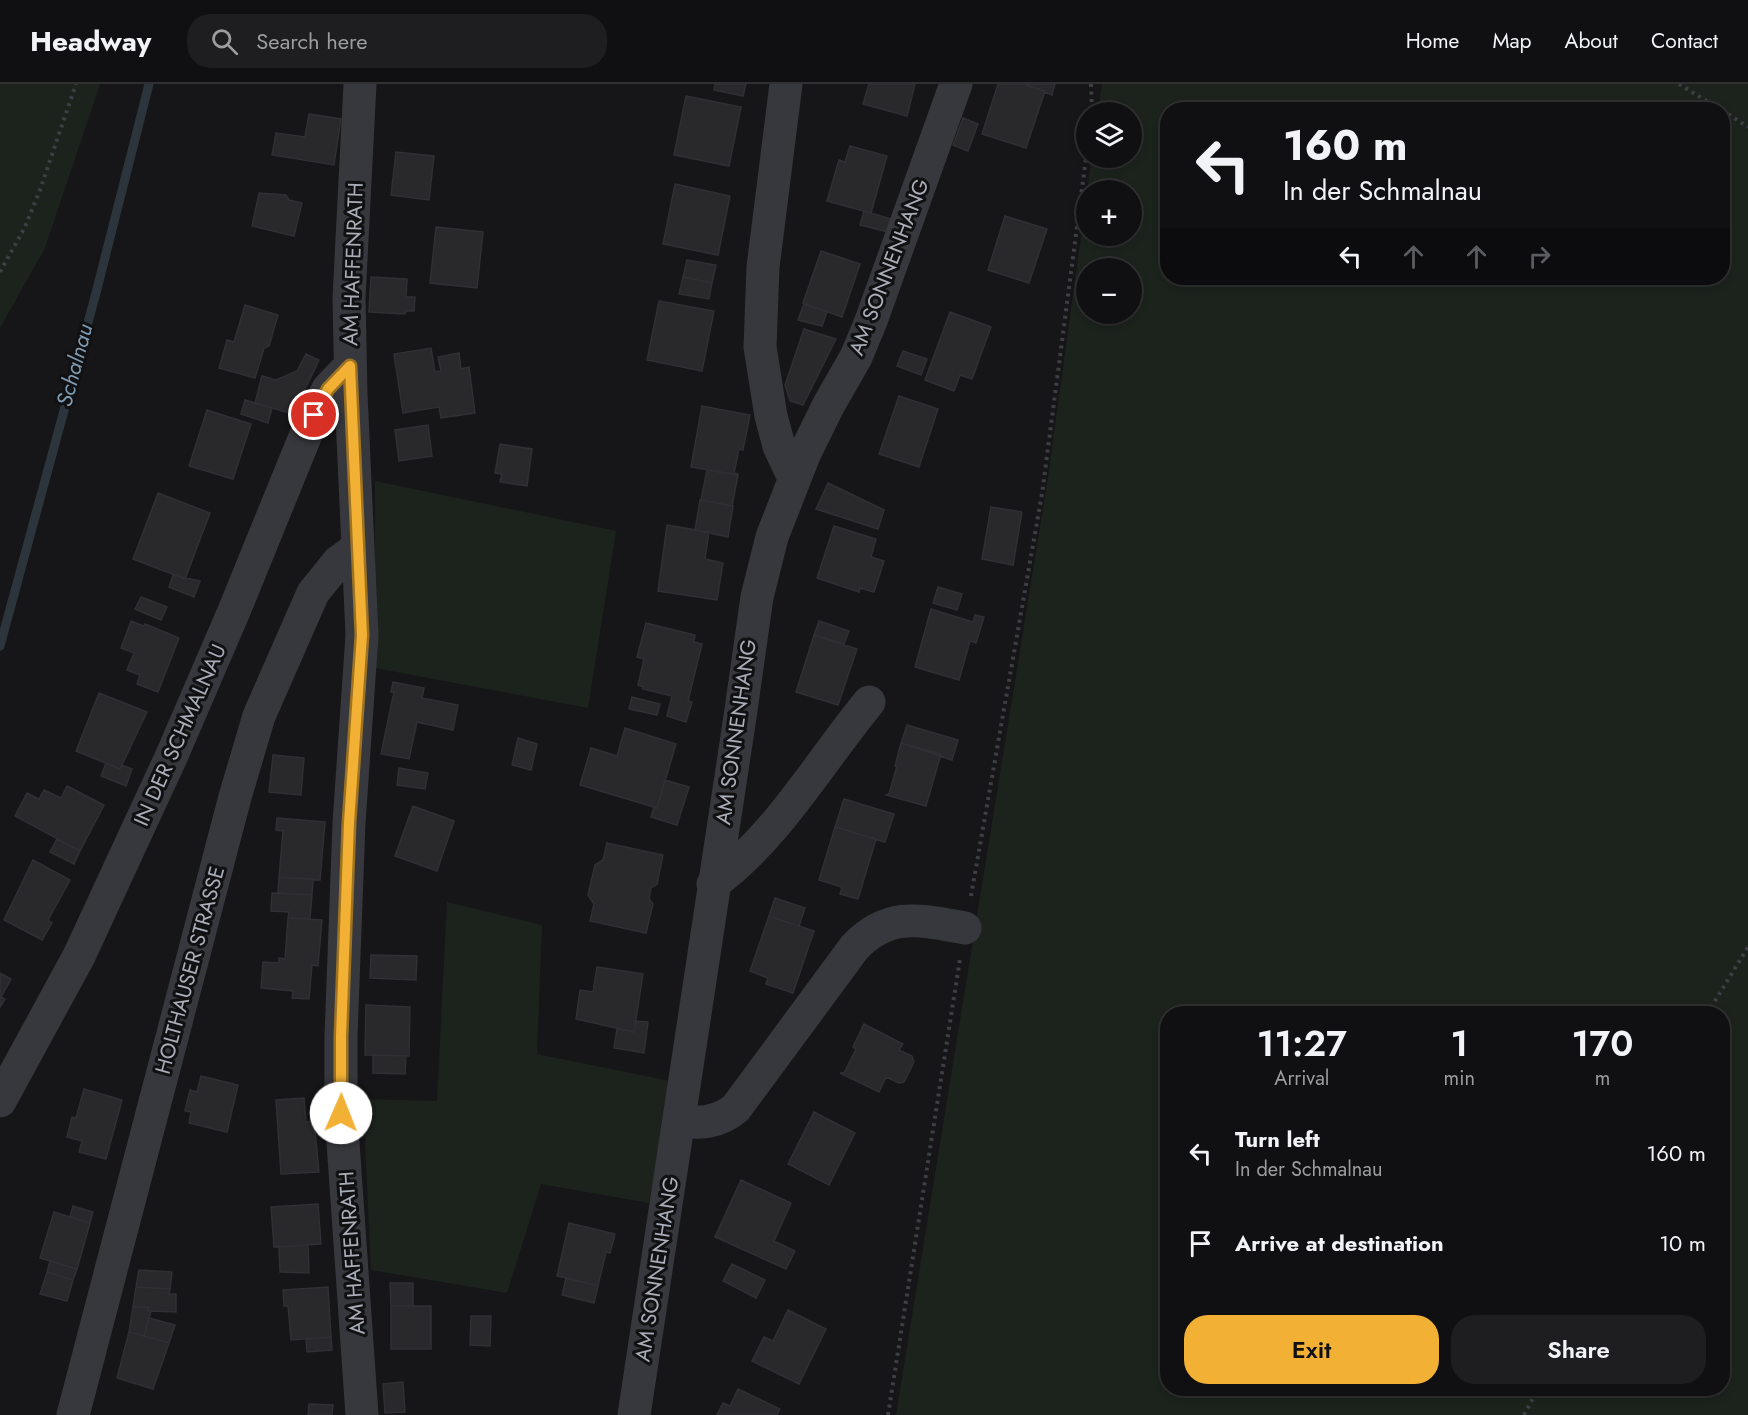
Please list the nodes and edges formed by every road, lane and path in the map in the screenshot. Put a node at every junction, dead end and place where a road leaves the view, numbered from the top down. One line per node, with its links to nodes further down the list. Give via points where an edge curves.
1 (76, 84): 12 (path, via 40,190)
2 (360, 84): 13 (street, AM HAFFENRATH)
3 (786, 84): 14 (street, via 763,267 760,347 771,417)
4 (956, 84): 14 (street, AM SONNENHANG, via 865,338)
5 (1091, 84): 7 (path)
6 (1679, 84): 8 (path)
7 (1092, 102)
8 (1709, 102)
9 (1730, 115): 10 (path)
10 (1748, 127)
11 (1085, 168): 18 (path, via 1042,494)
12 (0, 272)
13 (350, 366): 15 (street, AM HAFFENRATH); 21 (street, IN DER SCHMALNAU, via 328,389 309,427 172,755 78,956)
14 (794, 478): 17 (street, AM SONNENHANG, via 772,537 757,597)
15 (357, 548): 24 (street, HOLTHAUSER STRASSE, via 338,562 313,593 259,716); 25 (street, AM HAFFENRATH, via 362,635 349,823 341,1113)
16 (869, 702): 17 (street, AM SONNENHANG, via 763,839)
17 (713, 884): 22 (street, AM SONNENHANG)
18 (965, 928): 22 (street, via 906,920 873,930 854,948 736,1108 709,1123); 27 (path)
19 (1748, 947): 20 (path)
20 (1712, 1006)
21 (0, 1101)
22 (679, 1122): 26 (street, AM SONNENHANG)
23 (1534, 1396): 28 (path)
24 (73, 1415)
25 (362, 1415)
26 (634, 1415)
27 (888, 1415)
28 (1524, 1415)

